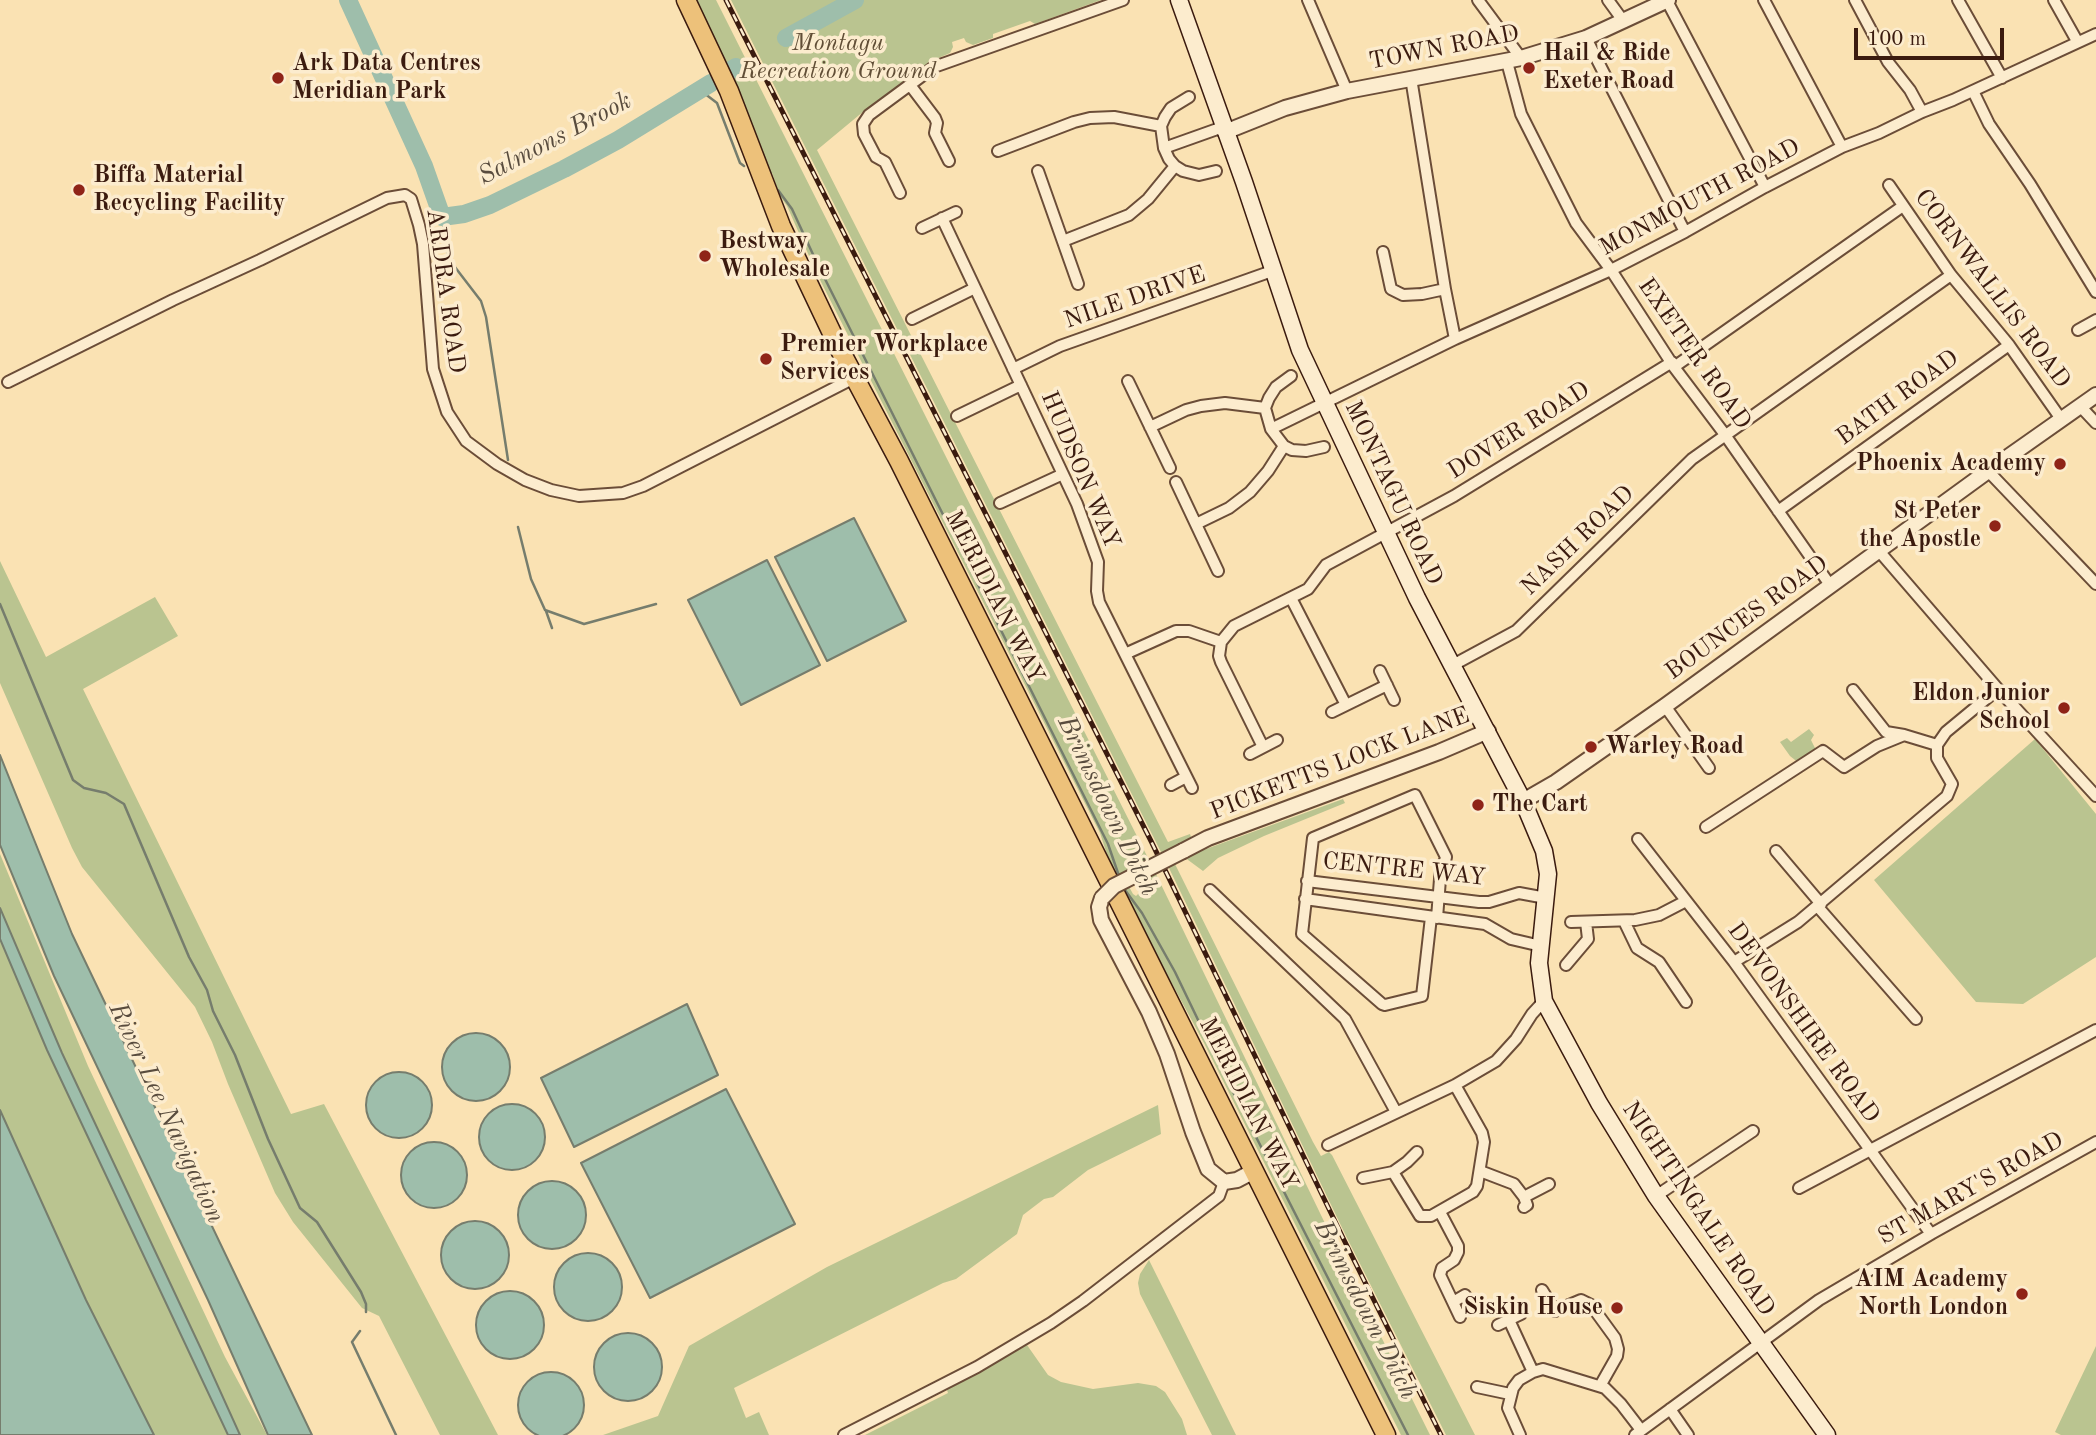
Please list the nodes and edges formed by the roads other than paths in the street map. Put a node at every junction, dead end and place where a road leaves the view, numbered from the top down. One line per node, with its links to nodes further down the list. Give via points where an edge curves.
1 (686, 0): 60 (main road, MERIDIAN WAY, via 729,91 782,226)
2 (1123, 0): 17 (street)
3 (1179, 0): 27 (main road, MONTAGU ROAD)
4 (1308, 0): 23 (street)
5 (1478, 0): 18 (street)
6 (1608, 0): 12 (street)
7 (1668, 0): 12 (street, TOWN ROAD); 36 (street)
8 (1764, 0): 28 (street)
9 (1855, 0): 25 (street, via 1888,62)
10 (1958, 0): 20 (street)
11 (2054, 0): 15 (street)
12 (1624, 22): 14 (street, TOWN ROAD)
13 (2096, 34): 15 (street, MONMOUTH ROAD)
14 (1586, 37): 18 (street, TOWN ROAD); 42 (street)
15 (2077, 41): 20 (street, MONMOUTH ROAD)
16 (959, 43): 17 (street)
17 (964, 56): 21 (street, via 934,67)
18 (1514, 60): 19 (street, TOWN ROAD); 45 (street, EXETER ROAD, via 1521,114 1576,223)
19 (1411, 78): 23 (street, TOWN ROAD); 50 (street)
20 (2001, 78): 22 (street, MONMOUTH ROAD)
21 (910, 85): 31 (street, via 935,118 935,133); 37 (street, via 863,124 876,157 885,162)
22 (1973, 90): 25 (street, MONMOUTH ROAD); 51 (street, via 1989,124)
23 (1347, 91): 27 (street, TOWN ROAD)
24 (1189, 97): 26 (street, via 1171,108)
25 (1922, 112): 28 (street, MONMOUTH ROAD)
26 (1161, 126): 29 (street); 30 (street, via 1114,117 1090,118)
27 (1224, 129): 29 (street); 46 (main road, MONTAGU ROAD)
28 (1842, 147): 36 (street, MONMOUTH ROAD)
29 (1164, 148): 32 (street)
30 (998, 151)
31 (949, 161)
32 (1175, 166): 34 (street, via 1199,175); 43 (street, via 1129,215)
33 (1038, 171): 43 (street)
34 (1216, 171)
35 (1889, 185): 38 (street, CORNWALLIS ROAD)
36 (1765, 187): 42 (street, MONMOUTH ROAD)
37 (900, 193)
38 (1903, 205): 47 (street, CORNWALLIS ROAD); 57 (street, DOVER ROAD)
39 (956, 212): 40 (street)
40 (942, 218): 41 (street); 49 (street, HUDSON WAY)
41 (922, 228)
42 (1685, 232): 45 (street, MONMOUTH ROAD)
43 (1063, 241): 48 (street)
44 (1383, 252): 50 (street, via 1391,289 1403,295)
45 (1611, 270): 55 (street, MONMOUTH ROAD); 57 (street, EXETER ROAD)
46 (1272, 271): 58 (street, NILE DRIVE, via 1060,346); 65 (main road, MONTAGU ROAD)
47 (1951, 275): 56 (street, CORNWALLIS ROAD); 73 (street, NASH ROAD)
48 (1078, 284)
49 (975, 288): 52 (street); 58 (street, HUDSON WAY)
50 (1445, 289): 55 (street)
51 (2096, 292)
52 (912, 319)
53 (2096, 320): 54 (street)
54 (2078, 330)
55 (1455, 339): 65 (street, MONMOUTH ROAD)
56 (2009, 345): 69 (street, CORNWALLIS ROAD); 81 (street, BATH ROAD)
57 (1673, 364): 73 (street, EXETER ROAD); 83 (street, DOVER ROAD)
58 (1013, 369): 63 (street, HUDSON WAY)
59 (1291, 376): 67 (street, via 1276,387)
60 (854, 378): 62 (street, ARDRA ROAD, via 622,493 579,496 524,480 466,441 447,412 431,354 421,234 415,207 405,195 387,198); 140 (main road, MERIDIAN WAY)
61 (1128, 381): 71 (street)
62 (8, 382)
63 (1021, 385): 68 (street); 78 (street, HUDSON WAY)
64 (2096, 395): 66 (street, BOUNCES ROAD)
65 (1325, 403): 72 (street, MONMOUTH ROAD); 83 (main road, MONTAGU ROAD)
66 (2080, 406): 69 (street, BOUNCES ROAD); 70 (street)
67 (1265, 408): 71 (street, via 1225,403 1201,406); 72 (street)
68 (957, 416)
69 (2061, 419): 77 (street, BOUNCES ROAD)
70 (2096, 423)
71 (1150, 427): 76 (street)
72 (1271, 429): 74 (street)
73 (1724, 435): 81 (street, EXETER ROAD); 91 (street, NASH ROAD, via 1692,459 1516,631)
74 (1284, 446): 75 (street, via 1306,452); 82 (street, via 1250,492)
75 (1324, 447)
76 (1170, 468)
77 (1988, 471): 84 (street, BOUNCES ROAD); 86 (street)
78 (1063, 474): 80 (street); 90 (street, HUDSON WAY, via 1098,562 1097,596)
79 (1176, 482): 82 (street)
80 (1000, 503)
81 (1778, 511): 87 (street, EXETER ROAD)
82 (1196, 524): 85 (street)
83 (1387, 533): 88 (street, DOVER ROAD, via 1324,567 1308,589); 91 (main road, MONTAGU ROAD)
84 (1879, 551): 87 (street, BOUNCES ROAD); 94 (street)
85 (1218, 571)
86 (2096, 584)
87 (1830, 585): 98 (street, BOUNCES ROAD)
88 (1292, 597): 89 (street, DOVER ROAD, via 1234,626); 97 (street)
89 (1221, 642): 90 (street, via 1176,631); 104 (street, via 1221,662)
90 (1125, 654): 107 (street, HUDSON WAY)
91 (1453, 665): 100 (main road, MONTAGU ROAD)
92 (1380, 671): 93 (street)
93 (1387, 685): 96 (street); 97 (street)
94 (1998, 689): 103 (street); 110 (street)
95 (1853, 690): 101 (street, via 1886,732)
96 (1394, 700)
97 (1346, 705): 99 (street)
98 (1665, 706): 106 (street); 111 (street, BOUNCES ROAD)
99 (1332, 712)
100 (1488, 731): 111 (main road, MONTAGU ROAD); 144 (street, PICKETTS LOCK LANE, bridge, via 1208,838 1114,886 1102,898 1101,920 1149,1012 1208,1169)
101 (1904, 735): 103 (street); 112 (street, via 1844,767 1823,751)
102 (1277, 740): 104 (street)
103 (1937, 745): 121 (street, via 1937,758 1952,784 1947,796)
104 (1263, 747): 105 (street)
105 (1250, 754)
106 (1709, 768)
107 (1186, 777): 108 (street); 109 (street, HUDSON WAY)
108 (1171, 785)
109 (1192, 788)
110 (2096, 796)
111 (1523, 801): 118 (main road, MONTAGU ROAD, via 1544,851)
112 (1706, 827)
113 (1638, 839): 120 (street, DEVONSHIRE ROAD)
114 (1776, 850): 121 (street)
115 (1307, 881): 117 (street, CENTRE WAY); 117 (street, via 1313,838 1415,795 1444,852); 119 (street, CENTRE WAY)
116 (1210, 890): 134 (street, via 1345,1019)
117 (1439, 896): 118 (street, CENTRE WAY, via 1479,902 1519,893); 122 (street)
118 (1546, 898): 126 (main road, MONTAGU ROAD)
119 (1305, 899): 122 (street, CENTRE WAY); 122 (street, via 1302,934 1385,1005 1422,996)
120 (1686, 901): 123 (street, via 1659,915); 127 (street, DEVONSHIRE ROAD)
121 (1819, 905): 127 (street); 131 (street)
122 (1434, 918): 126 (street, CENTRE WAY, via 1485,924 1511,939)
123 (1624, 921): 125 (street); 130 (street, via 1637,948 1658,962)
124 (1571, 922): 125 (street)
125 (1586, 922): 128 (street, via 1588,939)
126 (1541, 946): 129 (main road, MONTAGU ROAD)
127 (1734, 962): 138 (street, DEVONSHIRE ROAD)
128 (1566, 965)
129 (1544, 1001): 133 (street, via 1503,1055); 147 (main road, NIGHTINGALE ROAD)
130 (1686, 1002)
131 (1916, 1019)
132 (2096, 1030): 138 (street)
133 (1455, 1085): 134 (street); 141 (street, via 1482,1133)
134 (1396, 1112): 137 (street)
135 (1753, 1131): 147 (street)
136 (2096, 1142): 149 (street, ST MARY'S ROAD)
137 (1328, 1145)
138 (1870, 1151): 146 (street); 149 (street, DEVONSHIRE ROAD)
139 (1417, 1152): 142 (street)
140 (1254, 1171): 144 (street); 165 (main road, MERIDIAN WAY)
141 (1480, 1171): 145 (street, via 1514,1184 1524,1202); 148 (street, via 1474,1192)
142 (1393, 1172): 143 (street); 148 (street, via 1420,1216)
143 (1363, 1178)
144 (1224, 1182): 164 (street, via 1219,1196 1051,1323 978,1367)
145 (1549, 1184)
146 (1799, 1188)
147 (1656, 1196): 157 (main road, NIGHTINGALE ROAD)
148 (1440, 1212): 152 (street, via 1458,1246 1457,1256 1440,1271)
149 (1931, 1234): 157 (street, ST MARY'S ROAD, via 1819,1300)
150 (1542, 1290): 159 (street, via 1555,1311 1581,1300 1591,1305 1615,1338 1617,1356)
151 (1465, 1295): 152 (street)
152 (1453, 1302): 154 (street)
153 (1521, 1314): 155 (street)
154 (1460, 1317)
155 (1509, 1320): 156 (street); 158 (street)
156 (1498, 1325)
157 (1762, 1341): 162 (street, ST MARY'S ROAD); 168 (main road, NIGHTINGALE ROAD)
158 (1533, 1372): 159 (street, via 1543,1369); 161 (street, via 1515,1384)
159 (1600, 1386): 163 (street, via 1621,1404)
160 (1477, 1387): 161 (street)
161 (1510, 1394): 166 (street, via 1508,1411)
162 (1670, 1409): 163 (street, ST MARY'S ROAD); 167 (street)
163 (1638, 1432)
164 (844, 1435)
165 (1386, 1435)
166 (1520, 1435)
167 (1688, 1435)
168 (1827, 1435)

